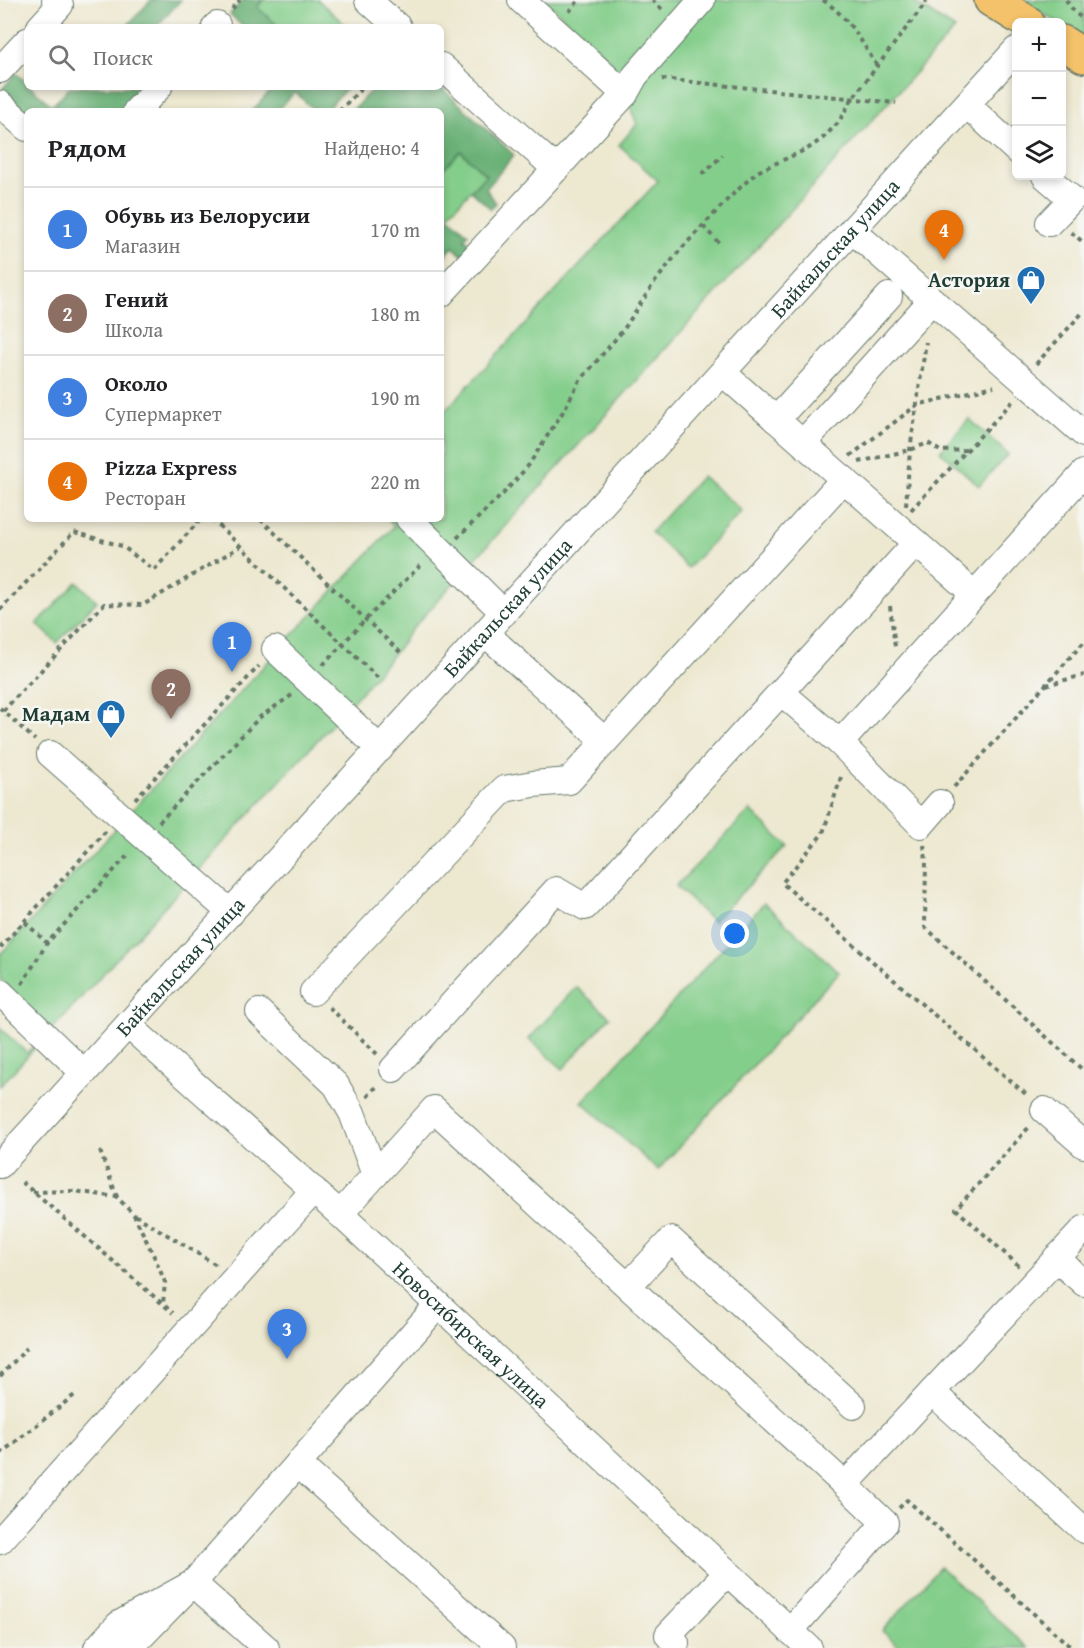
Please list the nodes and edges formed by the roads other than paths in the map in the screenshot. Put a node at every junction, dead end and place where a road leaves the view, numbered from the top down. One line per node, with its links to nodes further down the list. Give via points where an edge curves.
1 (368, 0): 8 (street)
2 (521, 0): 15 (street)
3 (702, 0): 15 (street)
4 (991, 0): 6 (main road)
5 (60, 2): 7 (street)
6 (1021, 18)
7 (42, 24)
8 (395, 24)
9 (24, 44): 14 (street)
10 (1066, 45): 12 (main road)
11 (1012, 56): 18 (street, Байкальская улица)
12 (1084, 56)
13 (444, 69): 22 (street)
14 (0, 70)
15 (630, 85): 22 (street)
16 (156, 90): 19 (street)
17 (0, 104): 20 (street)
18 (967, 105): 21 (street); 25 (street, Байкальская улица)
19 (139, 108)
20 (24, 125)
21 (1012, 146)
22 (556, 170): 26 (street)
23 (1050, 180): 24 (street, via 1072,200)
24 (1049, 223)
25 (852, 230): 28 (street); 29 (street, Байкальская улица)
26 (444, 291)
27 (889, 296): 30 (street)
28 (932, 300): 31 (street); 32 (street)
29 (723, 373): 30 (street); 38 (street, Байкальская улица)
30 (776, 420): 32 (street)
31 (1084, 434)
32 (803, 443): 34 (street)
33 (1084, 473): 37 (street)
34 (838, 474): 36 (street); 42 (street)
35 (412, 522): 38 (street)
36 (916, 543): 37 (street); 41 (street)
37 (974, 594): 43 (street)
38 (504, 613): 39 (street, Байкальская улица)
39 (485, 633): 42 (street); 44 (street, Байкальская улица)
40 (275, 649): 44 (street)
41 (781, 692): 43 (street); 52 (street, via 585,908 556,890)
42 (605, 741): 49 (street, via 569,781 504,789)
43 (840, 743): 46 (street, via 921,825)
44 (380, 749): 47 (street, Байкальская улица)
45 (50, 754): 47 (street)
46 (940, 803)
47 (231, 913): 51 (street, Байкальская улица)
48 (0, 992): 53 (street)
49 (313, 992)
50 (259, 1012): 57 (street, via 336,1085 352,1113)
51 (128, 1025): 53 (street, Байкальская улица); 58 (street, Новосибирская улица)
52 (393, 1069)
53 (84, 1073): 56 (street, Байкальская улица)
54 (1044, 1110): 55 (street)
55 (1084, 1145)
56 (0, 1165)
57 (375, 1175): 59 (street); 63 (street, via 434,1109)
58 (314, 1190): 59 (street, Новосибирская улица); 70 (street)
59 (340, 1214): 64 (street, Новосибирская улица)
60 (1084, 1229): 61 (street)
61 (1056, 1258): 62 (street); 65 (street)
62 (1084, 1283)
63 (628, 1286): 66 (street, via 671,1240); 68 (street)
64 (438, 1305): 67 (street); 71 (street, Новосибирская улица)
65 (932, 1392): 68 (street); 69 (street)
66 (853, 1406)
67 (298, 1464): 72 (street); 78 (street)
68 (845, 1485): 73 (street, via 885,1523)
69 (1084, 1530)
70 (0, 1541)
71 (727, 1573): 73 (street, Новосибирская улица); 74 (street)
72 (193, 1583): 75 (street); 76 (street, via 119,1624); 77 (street)
73 (790, 1630): 79 (street, Новосибирская улица)
74 (667, 1642)
75 (137, 1646)
76 (97, 1648)
77 (266, 1648)
78 (501, 1648)
79 (809, 1648)

